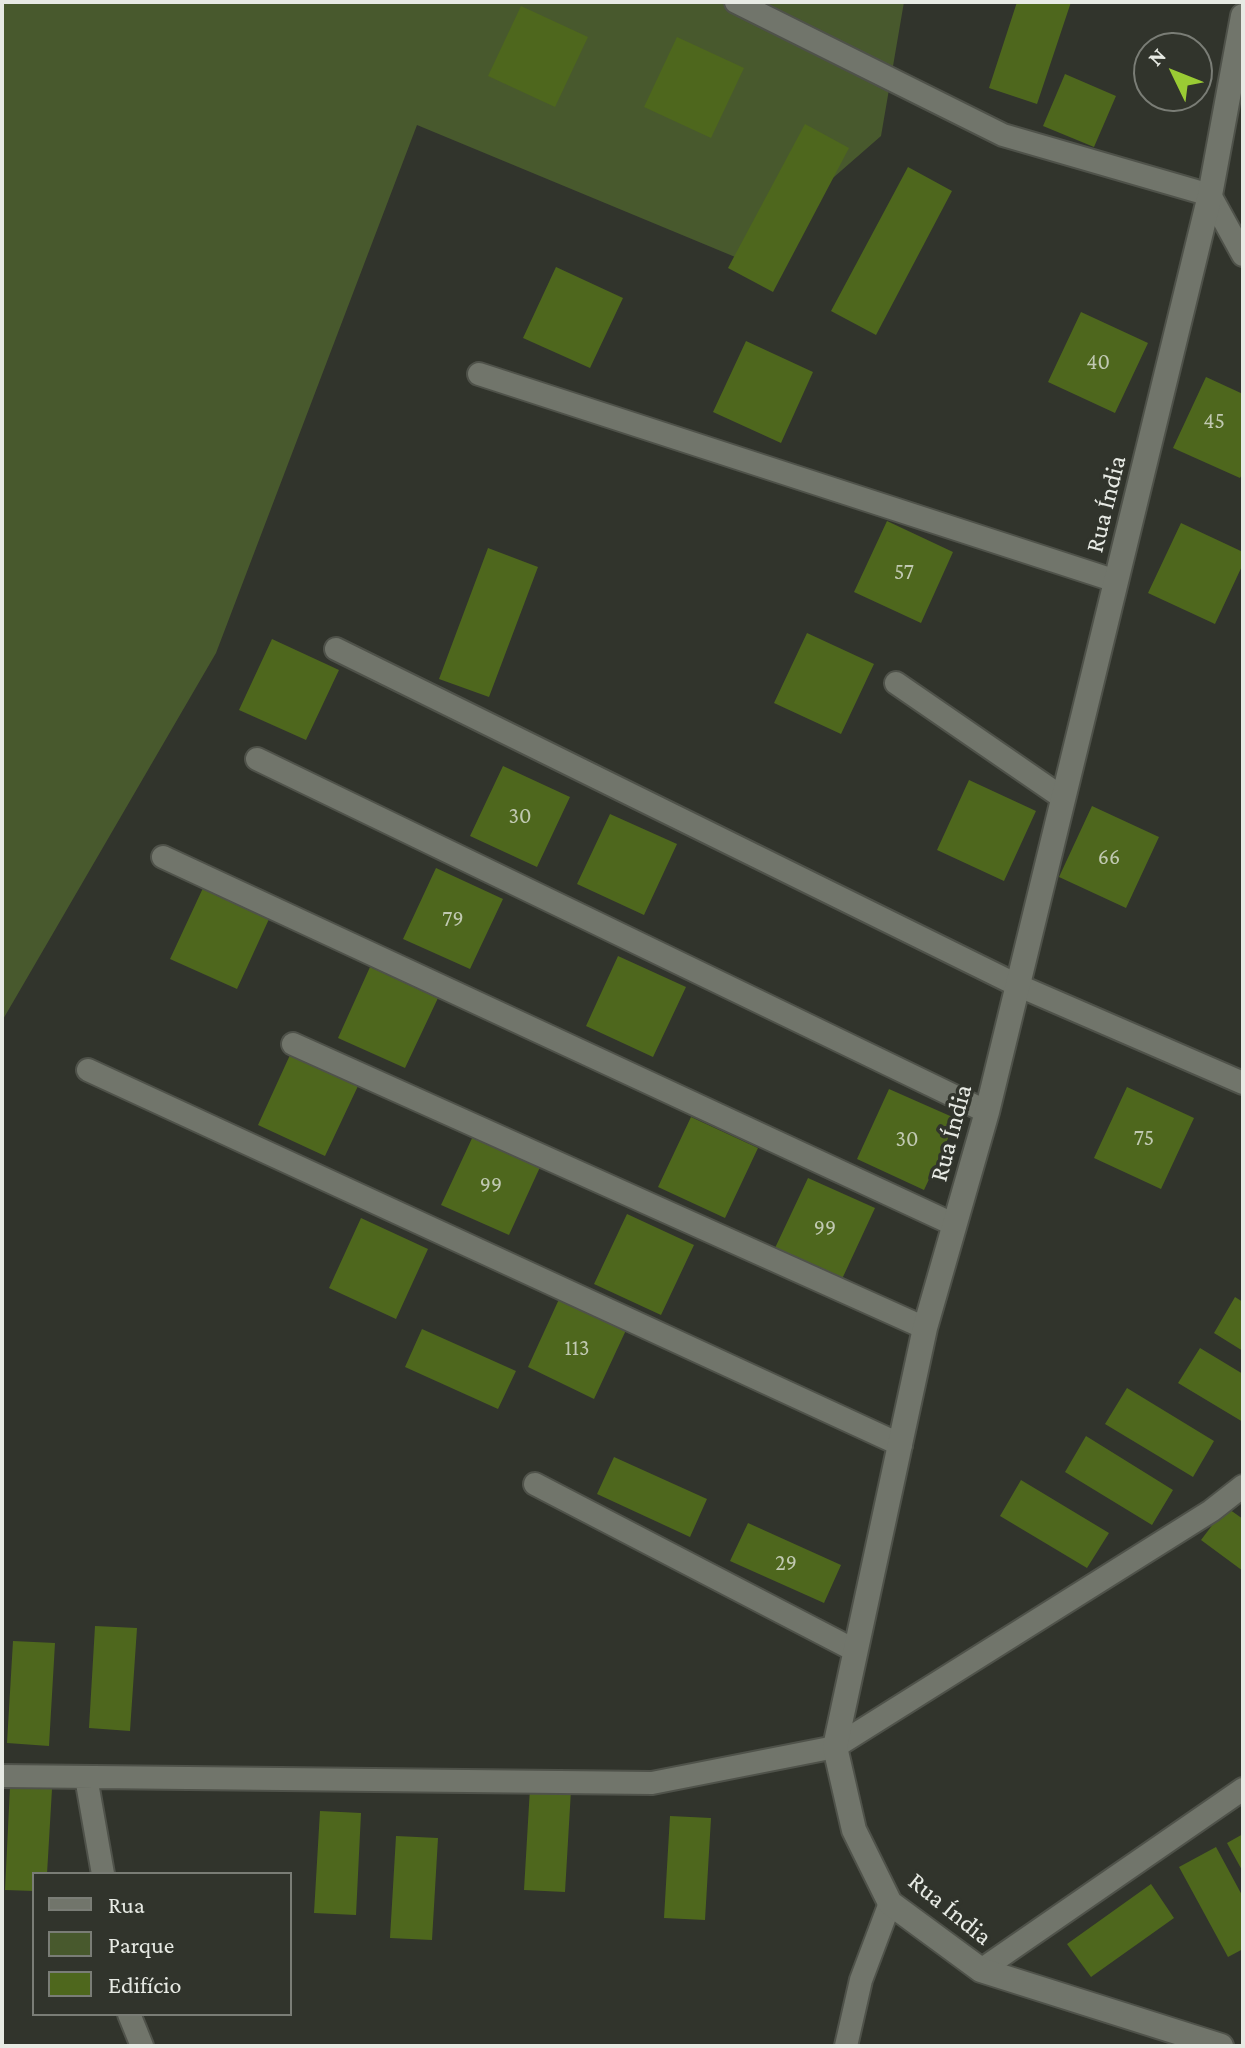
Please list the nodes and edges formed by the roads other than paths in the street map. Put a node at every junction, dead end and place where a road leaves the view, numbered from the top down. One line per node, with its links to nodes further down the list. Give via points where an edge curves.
1 (736, 2): 3 (lane, via 1003,135)
2 (1243, 16): 3 (street, Rua Índia)
3 (1210, 195): 4 (lane); 6 (street, Rua Índia)
4 (1243, 255)
5 (479, 374): 6 (lane)
6 (1116, 581): 10 (street, Rua Índia)
7 (336, 649): 12 (lane)
8 (896, 683): 10 (lane)
9 (257, 759): 16 (lane)
10 (1063, 798): 12 (street, Rua Índia)
11 (163, 857): 17 (lane)
12 (1017, 985): 15 (lane); 16 (street, Rua Índia)
13 (293, 1044): 18 (lane)
14 (88, 1070): 19 (lane)
15 (1243, 1083)
16 (987, 1112): 17 (street, Rua Índia)
17 (955, 1225): 18 (street, Rua Índia)
18 (925, 1328): 19 (street, Rua Índia)
19 (901, 1445): 22 (street, Rua Índia)
20 (535, 1484): 22 (lane)
21 (1243, 1486): 23 (lane)
22 (856, 1651): 23 (street, Rua Índia)
23 (835, 1747): 25 (lane, via 652,1783); 28 (street, Rua Índia, via 854,1830)
24 (2, 1776): 25 (lane)
25 (86, 1777): 27 (lane)
26 (1243, 1789): 29 (lane)
27 (103, 1872)
28 (890, 1903): 29 (street, Rua Índia); 32 (lane, via 861,1980)
29 (981, 1970): 33 (street, Rua Índia)
30 (130, 2016): 31 (lane)
31 (142, 2046)
32 (846, 2046)
33 (1221, 2046)

